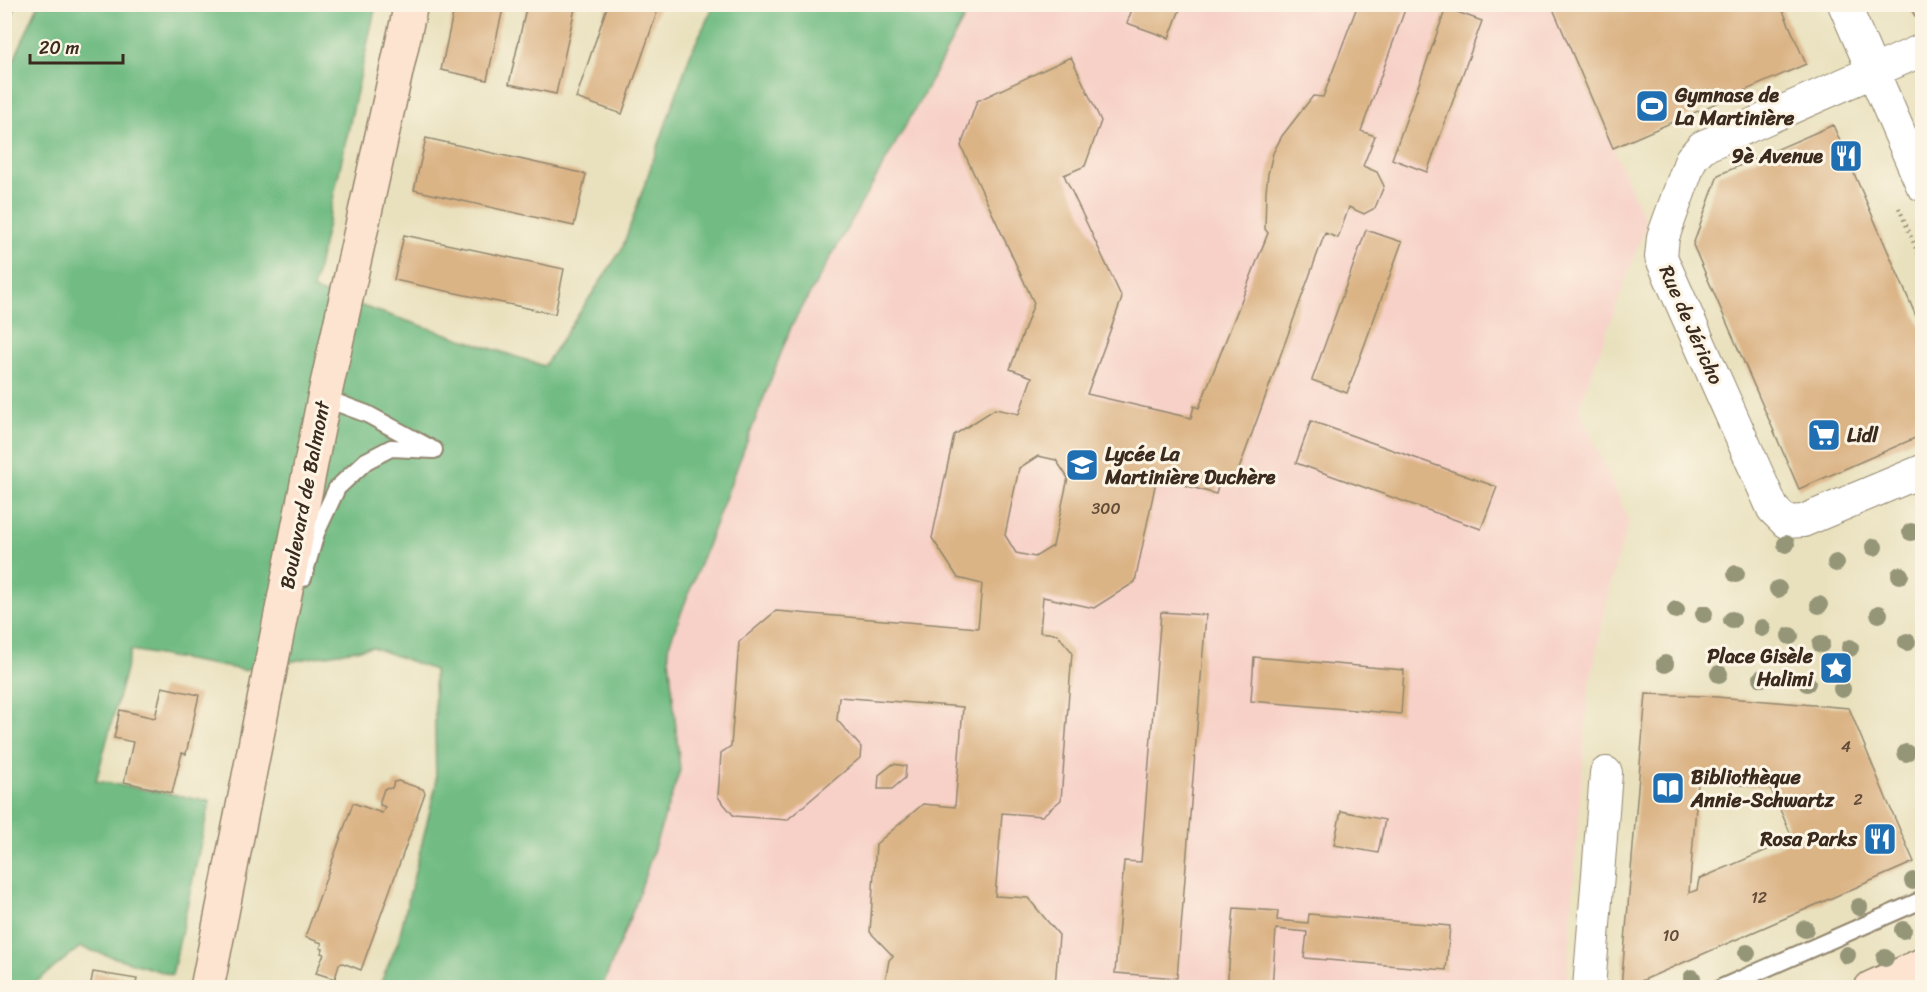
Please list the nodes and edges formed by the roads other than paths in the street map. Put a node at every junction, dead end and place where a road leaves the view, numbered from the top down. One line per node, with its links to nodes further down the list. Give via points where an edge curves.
1 (411, 4): 6 (street, Boulevard de Balmont)
2 (1844, 4): 4 (street)
3 (1923, 50): 4 (street, Rue de Jéricho)
4 (1873, 71): 5 (street); 7 (street, Rue de Jéricho, via 1702,147 1691,159 1663,237 1661,257 1773,509 1786,522 1803,521)
5 (1923, 185)
6 (324, 398): 8 (street, Boulevard de Balmont); 8 (lane, via 367,414 434,450 392,448 366,461 337,488 316,533)
7 (1923, 471)
8 (263, 708): 12 (street, Boulevard de Balmont)
9 (1606, 773): 13 (street)
10 (1923, 900): 14 (lane)
11 (1923, 965): 15 (street)
12 (207, 987)
13 (1589, 987)
14 (1721, 987)
15 (1871, 987)

